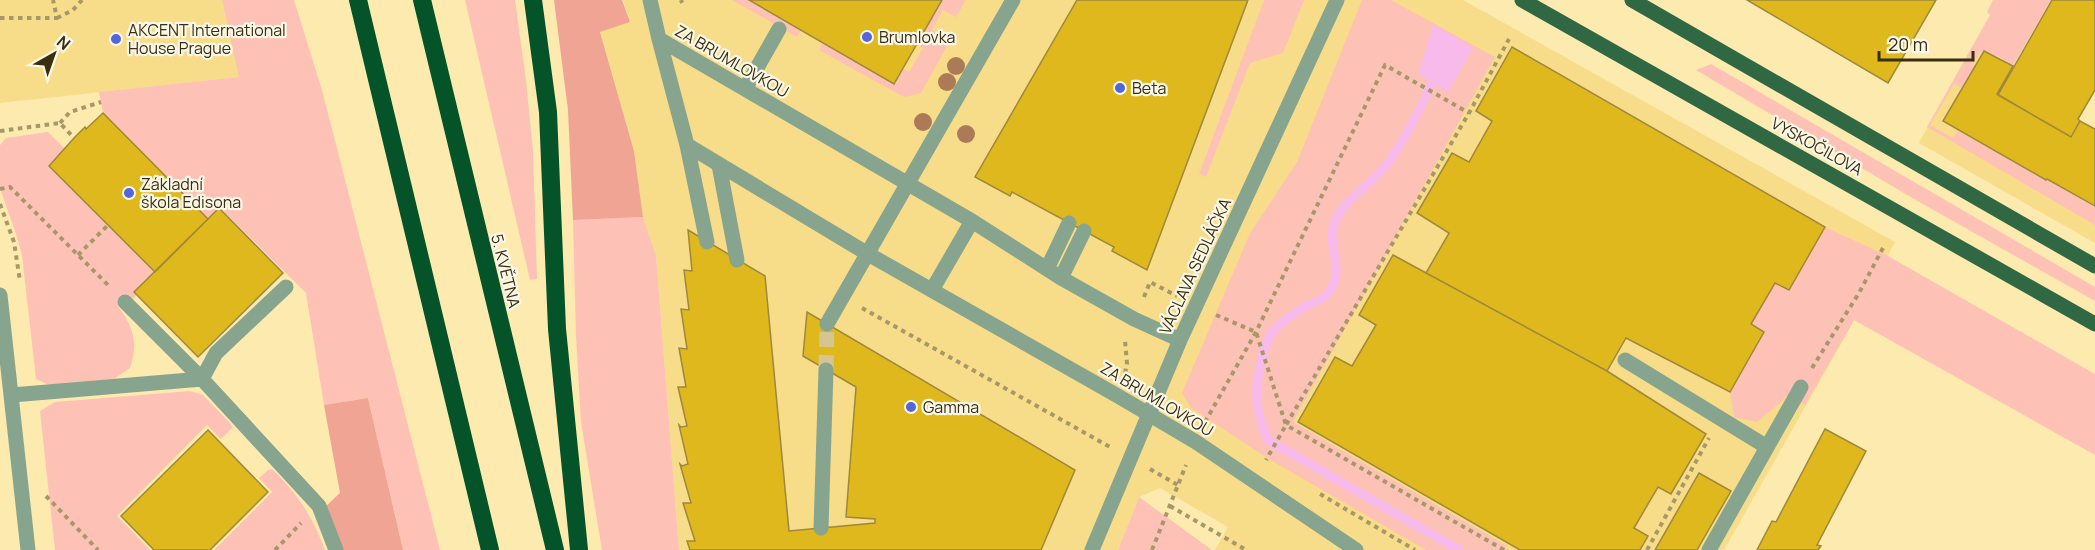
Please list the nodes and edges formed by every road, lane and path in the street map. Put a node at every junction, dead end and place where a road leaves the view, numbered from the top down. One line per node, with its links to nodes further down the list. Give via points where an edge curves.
1 (53, 0): 12 (path)
2 (82, 0): 12 (path)
3 (358, 0): 68 (highway)
4 (422, 0): 69 (highway, 5. KVĚTNA)
5 (533, 0): 70 (highway, via 548,112 557,329)
6 (650, 0): 14 (street)
7 (1013, 0): 24 (street)
8 (1337, 0): 46 (street, VÁCLAVA SEDLÁČKA)
9 (1522, 0): 44 (main road, VYSKOČILOVA)
10 (1632, 0): 35 (main road, VYSKOČILOVA)
11 (0, 18): 12 (path)
12 (57, 18)
13 (778, 30): 16 (street)
14 (659, 39): 16 (street, ZA BRUMLOVKOU); 22 (street, ZA BRUMLOVKOU)
15 (1509, 39): 18 (path)
16 (745, 89): 24 (street, ZA BRUMLOVKOU)
17 (101, 102): 19 (path, via 70,112)
18 (1469, 113): 45 (path, via 1385,65); 54 (path)
19 (60, 123): 20 (path); 21 (path)
20 (0, 131)
21 (74, 138)
22 (687, 145): 23 (street, ZA BRUMLOVKOU); 30 (street)
23 (718, 165): 32 (street, ZA BRUMLOVKOU); 34 (street)
24 (908, 184): 26 (street, ZA BRUMLOVKOU); 32 (street)
25 (0, 189): 33 (path, via 10,187)
26 (972, 221): 36 (street, ZA BRUMLOVKOU); 39 (street)
27 (1069, 223): 36 (street)
28 (108, 225): 33 (path)
29 (1084, 231): 37 (street)
30 (707, 242)
31 (1884, 246): 50 (path)
32 (868, 254): 39 (street, ZA BRUMLOVKOU); 41 (street)
33 (78, 255): 42 (path)
34 (737, 260)
35 (2095, 266)
36 (1047, 269): 37 (street, ZA BRUMLOVKOU)
37 (1061, 278): 46 (street, ZA BRUMLOVKOU)
38 (286, 287): 49 (street, via 216,353)
39 (932, 290): 52 (street, ZA BRUMLOVKOU)
40 (0, 295): 51 (street)
41 (843, 297): 43 (street); 57 (path)
42 (125, 303): 49 (street)
43 (827, 324)
44 (2095, 324)
45 (1256, 332): 54 (path); 55 (path)
46 (1180, 340): 52 (street, VÁCLAVA SEDLÁČKA)
47 (1625, 360): 53 (street)
48 (826, 370): 63 (street)
49 (202, 379): 51 (street); 60 (street)
50 (1801, 387): 56 (street)
51 (12, 395): 59 (street)
52 (1149, 414): 55 (street, ZA BRUMLOVKOU); 71 (street, VÁCLAVA SEDLÁČKA)
53 (1719, 419): 56 (street); 77 (path)
54 (1286, 425): 58 (path); 76 (path)
55 (1196, 442): 61 (path); 74 (street, ZA BRUMLOVKOU)
56 (1767, 447): 78 (street)
57 (1113, 449)
58 (1265, 461)
59 (20, 470): 64 (street); 65 (path)
60 (319, 506): 66 (path); 67 (street)
61 (1170, 506): 72 (path); 73 (path)
62 (1367, 522): 75 (path)
63 (821, 528)
64 (28, 550)
65 (98, 550)
66 (275, 550)
67 (336, 550)
68 (490, 550)
69 (555, 550)
70 (579, 550)
71 (1092, 550)
72 (1152, 550)
73 (1246, 550)
74 (1356, 550)
75 (1414, 550)
76 (1504, 550)
77 (1647, 550)
78 (1709, 550)

